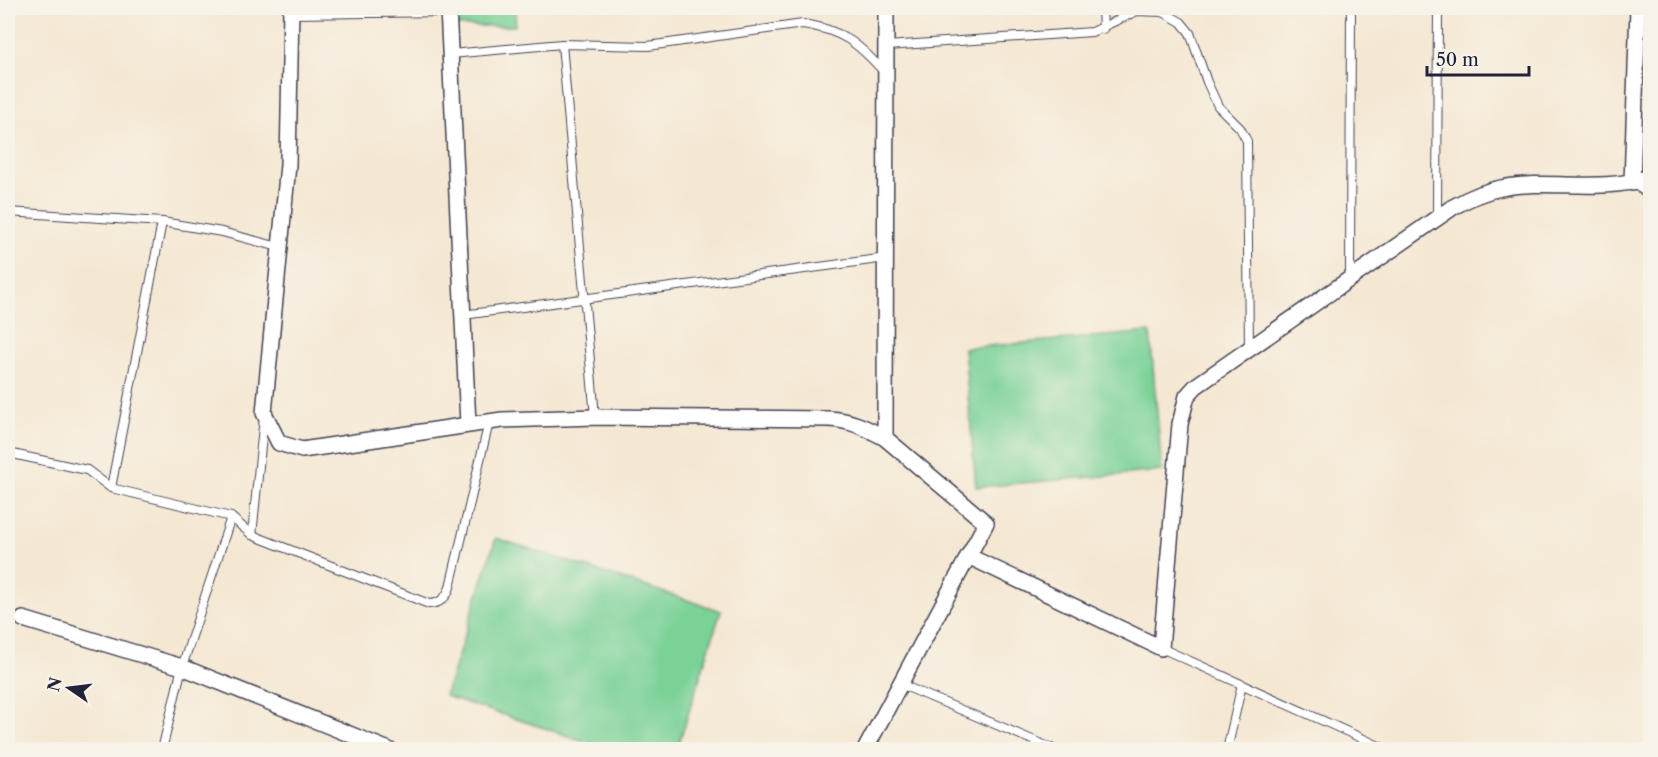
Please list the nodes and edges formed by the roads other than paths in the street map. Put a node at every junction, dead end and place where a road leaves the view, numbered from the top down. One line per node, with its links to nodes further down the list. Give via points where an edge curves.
1 (886, 8): 10 (street)
2 (1102, 8): 8 (lane)
3 (1351, 8): 21 (lane)
4 (1438, 8): 17 (lane)
5 (1638, 8): 14 (street)
6 (448, 10): 7 (lane); 11 (street)
7 (291, 11): 19 (street, via 288,165)
8 (1103, 29): 10 (lane); 24 (lane, via 1143,10 1163,12 1181,22 1194,42 1218,106 1247,141)
9 (562, 44): 11 (lane); 12 (lane, via 648,46 803,24 825,27 846,36); 22 (lane)
10 (887, 46): 12 (street)
11 (451, 54): 23 (street)
12 (887, 76): 20 (street)
13 (1650, 177): 14 (street)
14 (1632, 183): 15 (lane); 17 (street, via 1608,187 1502,187 1475,195)
15 (1650, 195)
16 (8, 212): 18 (lane)
17 (1437, 218): 21 (street)
18 (162, 222): 19 (lane); 31 (lane)
19 (279, 247): 25 (street)
20 (886, 258): 22 (lane); 29 (street)
21 (1350, 278): 24 (street)
22 (585, 298): 23 (lane); 26 (lane)
23 (463, 315): 28 (street)
24 (1249, 348): 36 (street, via 1196,386 1182,407)
25 (264, 413): 28 (street, via 279,443 302,450); 33 (lane)
26 (595, 417): 27 (street); 29 (street, via 838,420 852,422)
27 (489, 422): 28 (street); 33 (lane, via 450,587 438,603 429,604)
28 (468, 424)
29 (885, 438): 34 (street, via 986,523)
30 (8, 453): 31 (lane, via 87,471)
31 (111, 488): 32 (lane)
32 (231, 517): 33 (lane); 37 (lane)
33 (252, 535)
34 (968, 556): 36 (street); 38 (street)
35 (23, 620): 37 (street)
36 (1161, 648): 39 (lane)
37 (182, 668): 40 (lane); 41 (street)
38 (900, 684): 42 (street); 43 (lane)
39 (1242, 684): 44 (lane); 45 (lane)
40 (162, 750)
41 (389, 750)
42 (865, 750)
43 (1056, 750)
44 (1227, 750)
45 (1388, 750)

